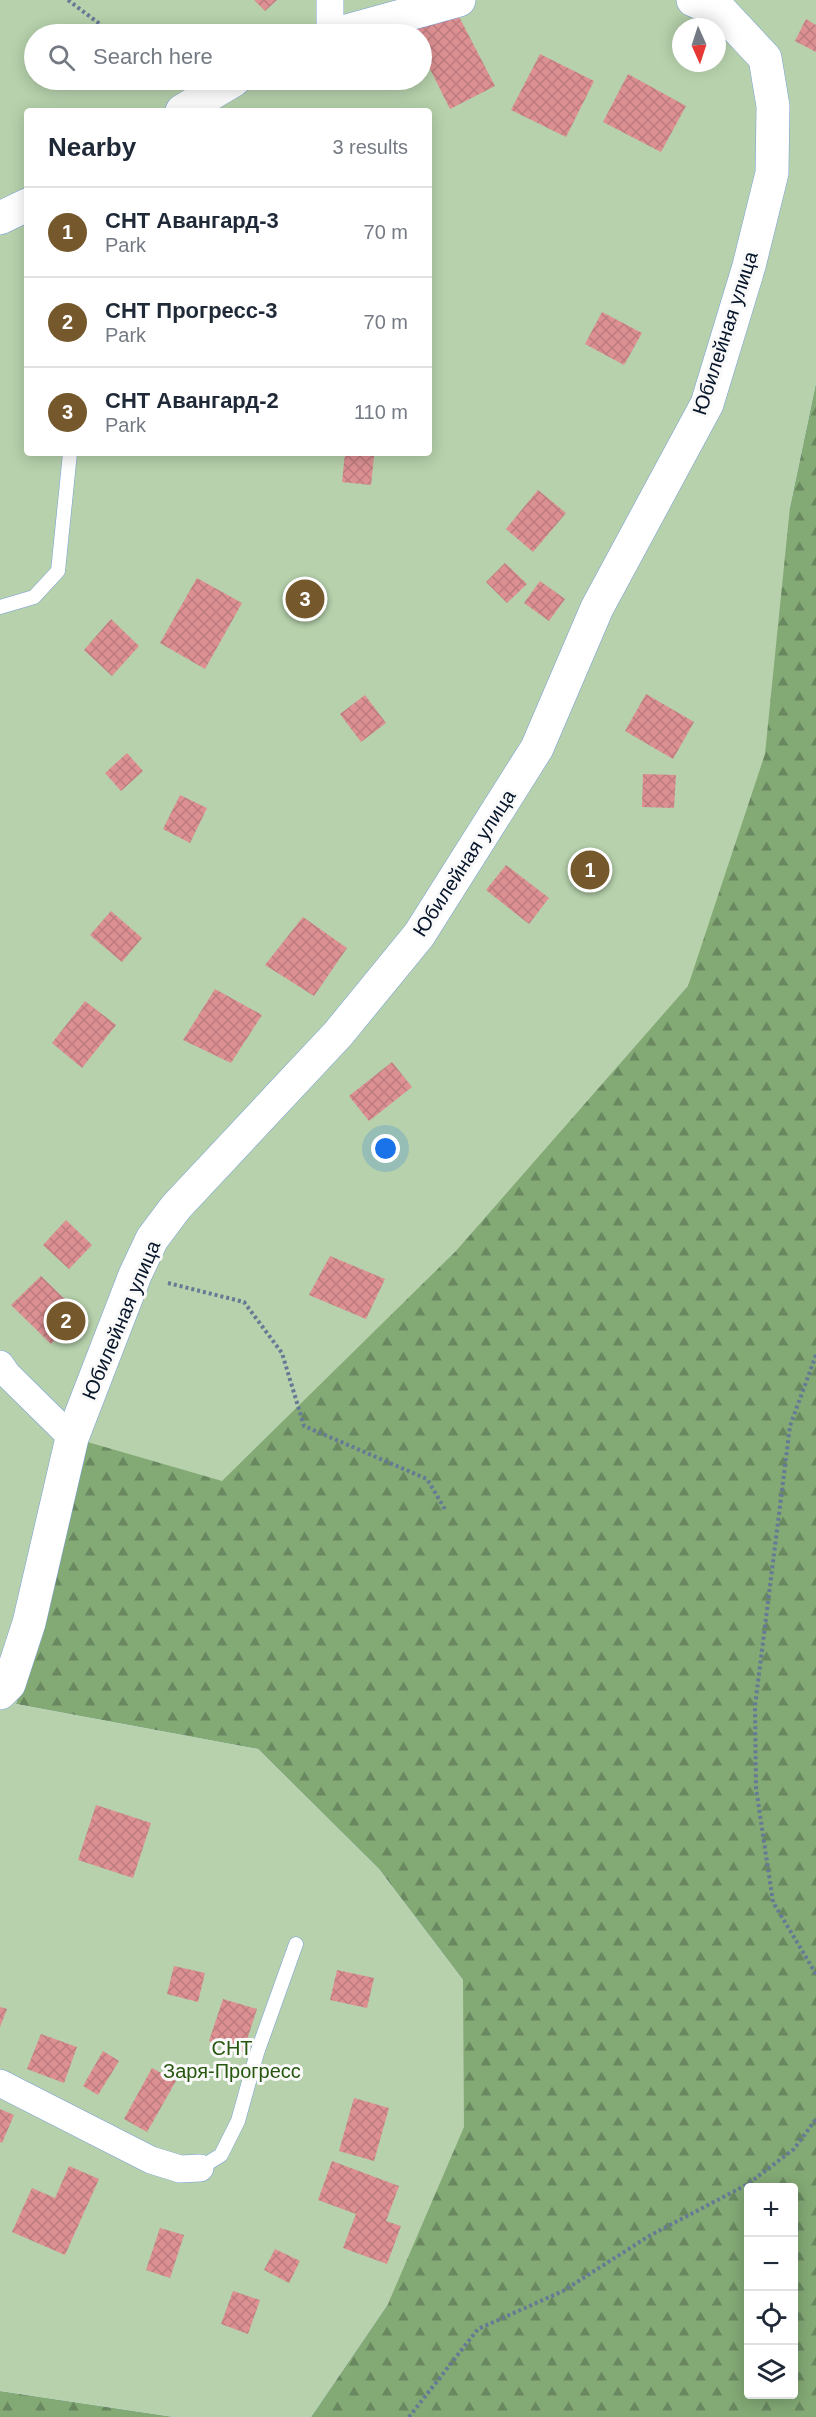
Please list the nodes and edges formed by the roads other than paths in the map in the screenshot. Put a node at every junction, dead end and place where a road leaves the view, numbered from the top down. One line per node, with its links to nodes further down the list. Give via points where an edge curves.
1 (330, 0): 4 (street)
2 (459, 0): 5 (street)
3 (693, 0): 13 (street, Юбилейная улица, via 722,12 765,57 774,106 772,173 749,266 707,404 597,608 537,748 419,935 338,1034 176,1208 152,1239)
4 (330, 24)
5 (372, 24)
6 (217, 90): 7 (street)
7 (187, 108)
8 (24, 206): 9 (street)
9 (0, 218)
10 (70, 456): 11 (lane, via 58,571 34,597)
11 (0, 607)
12 (0, 1365): 13 (street)
13 (72, 1438): 14 (street, Юбилейная улица, via 29,1623 9,1684)
14 (0, 1693)
15 (296, 1944): 17 (lane, via 256,2054 238,2121 221,2155)
16 (0, 2083): 17 (street, via 151,2160 180,2169)
17 (200, 2168)

